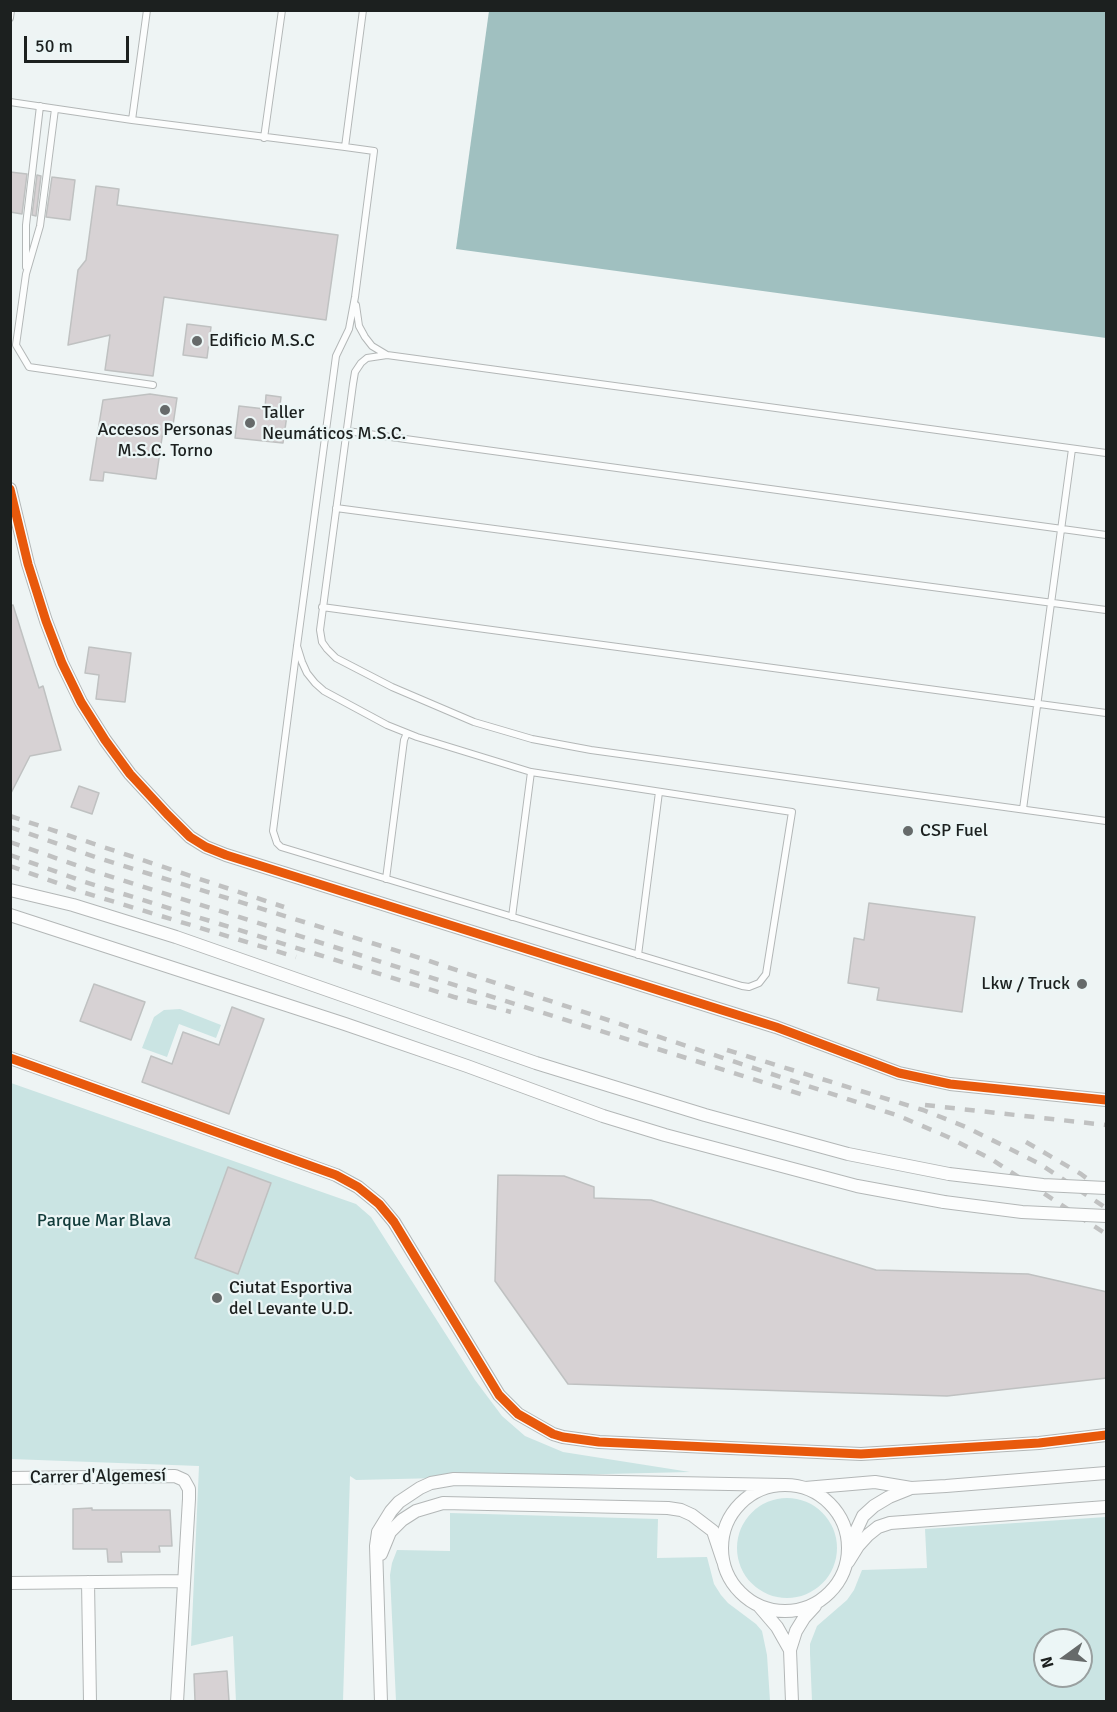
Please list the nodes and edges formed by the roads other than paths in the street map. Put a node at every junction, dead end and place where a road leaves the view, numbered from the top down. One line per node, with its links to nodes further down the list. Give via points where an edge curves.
1 (12, 10): 5 (lane)
2 (147, 10): 9 (lane)
3 (282, 10): 10 (lane)
4 (363, 10): 11 (lane)
5 (10, 18)
6 (10, 102): 7 (lane)
7 (40, 106): 8 (lane); 12 (lane, via 26,225)
8 (55, 109): 9 (lane); 12 (lane, via 40,226)
9 (132, 120): 10 (lane)
10 (264, 138): 11 (lane)
11 (345, 147): 13 (lane, via 374,151)
12 (27, 274): 14 (lane)
13 (355, 297): 15 (lane, via 364,337); 27 (lane, via 349,329 336,356)
14 (12, 346): 16 (lane, via 29,367)
15 (387, 355): 17 (lane, via 368,358 355,372); 18 (lane)
16 (153, 385)
17 (347, 431): 21 (lane); 22 (lane)
18 (1072, 448): 19 (lane); 22 (lane)
19 (1107, 453)
20 (10, 489): 41 (street, via 46,621 81,702 130,774 166,814 206,847 776,1027 899,1073 950,1084)
21 (336, 508): 24 (lane); 25 (lane)
22 (1061, 529): 23 (lane); 24 (lane)
23 (1107, 535)
24 (1051, 603): 26 (lane); 28 (lane)
25 (322, 607): 28 (lane); 33 (lane, via 322,642 336,658 419,700 504,731 591,750)
26 (1107, 610)
27 (297, 646): 30 (lane, via 308,673 324,691); 35 (lane, via 273,837 281,847)
28 (1037, 704): 29 (lane); 33 (lane)
29 (1107, 713)
30 (407, 733): 31 (lane); 35 (lane)
31 (531, 772): 32 (lane); 38 (lane)
32 (659, 792): 39 (lane); 39 (lane, via 792,812 766,974 759,983 742,986)
33 (1023, 809): 34 (lane)
34 (1107, 821)
35 (386, 879): 38 (lane)
36 (10, 890): 42 (street, bridge, via 73,904 176,937 536,1063 848,1154 949,1174)
37 (10, 915): 43 (street, bridge, via 345,1024 665,1135 847,1184 944,1202 1022,1212)
38 (513, 917): 39 (lane)
39 (638, 955)
40 (10, 1058): 44 (street, via 336,1175 358,1187 394,1222 499,1395 518,1414 553,1434 599,1442 861,1454)
41 (1107, 1100)
42 (1107, 1188)
43 (1107, 1216)
44 (1107, 1435)
45 (1107, 1473): 49 (street)
46 (10, 1478): 54 (street, Carrer d'Algemesí, via 175,1476 184,1480 189,1489)
47 (784, 1485): 48 (street); 52 (street, via 749,1496 736,1509 722,1542); 57 (street, via 442,1480 399,1502 384,1521 376,1546)
48 (803, 1488): 49 (street, via 875,1482); 51 (street, via 835,1510 845,1528)
49 (910, 1488): 51 (street, via 889,1497 863,1516)
50 (1107, 1507): 53 (street, via 890,1523 868,1535)
51 (848, 1548): 53 (street)
52 (723, 1561): 57 (street, via 713,1532 681,1510 443,1503 416,1510 390,1532 382,1549); 59 (street, via 742,1595)
53 (845, 1568): 58 (street)
54 (184, 1581): 55 (street); 62 (street)
55 (88, 1582): 56 (street); 61 (street)
56 (10, 1583)
57 (376, 1590): 63 (street)
58 (823, 1599): 59 (street, via 792,1611); 60 (street, via 804,1618)
59 (759, 1606): 60 (street)
60 (790, 1650): 64 (street)
61 (90, 1701)
62 (177, 1701)
63 (381, 1701)
64 (792, 1701)

